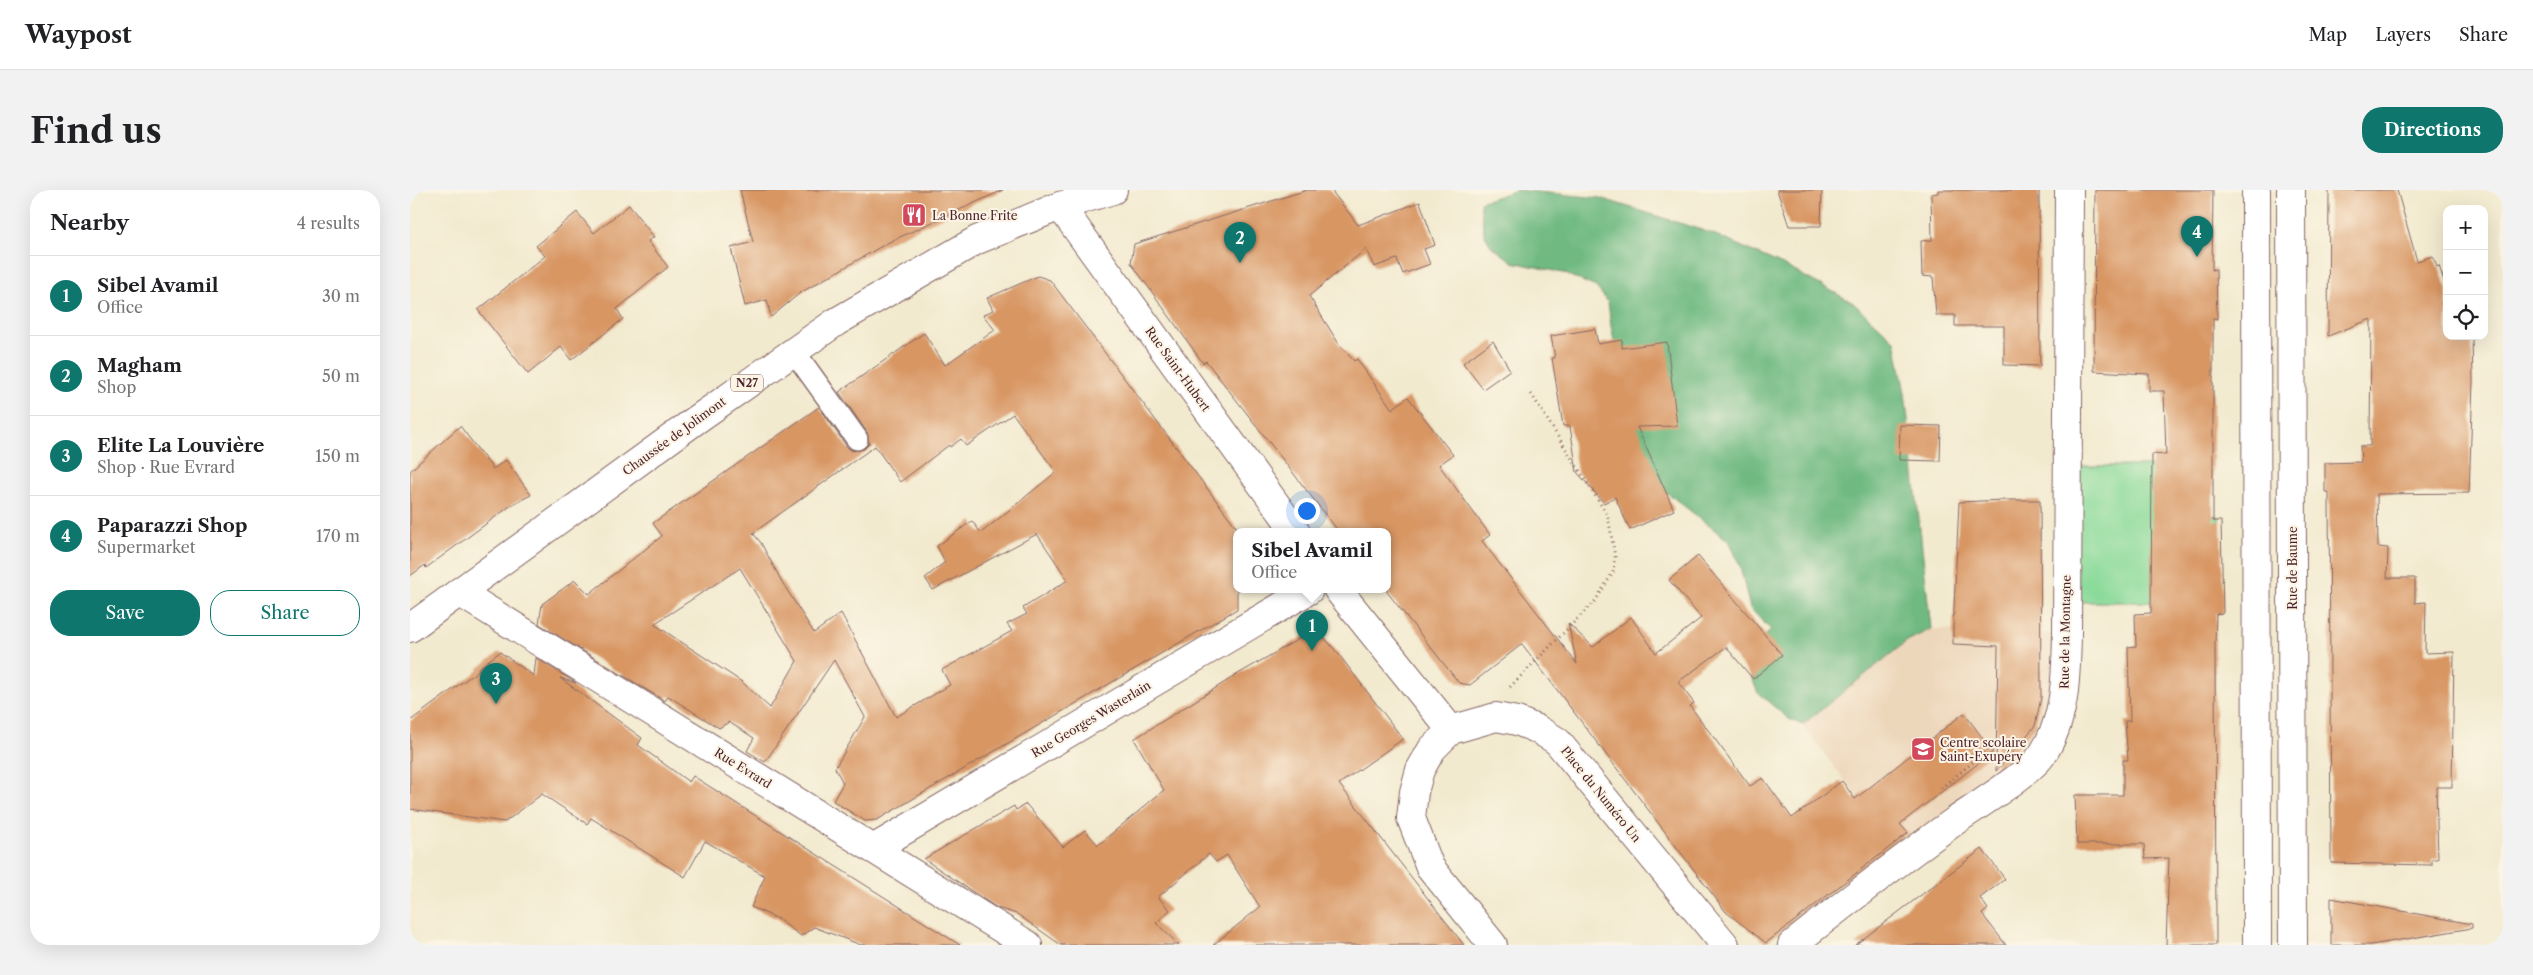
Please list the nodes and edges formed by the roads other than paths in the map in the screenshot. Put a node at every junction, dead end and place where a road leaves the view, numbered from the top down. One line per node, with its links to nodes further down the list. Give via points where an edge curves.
1 (1113, 190): 5 (street, Chaussée de Jolimont / N27)
2 (2069, 190): 18 (street, Rue de la Montagne, via 2067,634 2065,692 2059,718 2041,757)
3 (2256, 190): 19 (street)
4 (2291, 190): 20 (street, Rue de Baume)
5 (1060, 206): 6 (street, Chaussée de Jolimont / N27, via 977,240); 8 (street, Rue Saint-Hubert)
6 (793, 350): 7 (lane); 9 (street, Chaussée de Jolimont / N27)
7 (857, 439)
8 (1293, 528)
9 (459, 592): 12 (street, Chaussée de Jolimont / N27); 14 (street, Rue Evrard)
10 (1304, 593): 14 (street, Rue Georges Wasterlain)
11 (1340, 593): 13 (street)
12 (410, 628)
13 (1451, 730): 16 (street, Place du Numéro Un, via 1432,749 1420,770 1411,818 1430,867); 17 (street, Place du Numéro Un, via 1496,717 1517,720 1557,741)
14 (873, 849): 15 (street, Rue Evrard)
15 (1028, 945)
16 (1493, 945)
17 (1725, 945)
18 (1792, 945)
19 (2257, 945)
20 (2293, 945)

